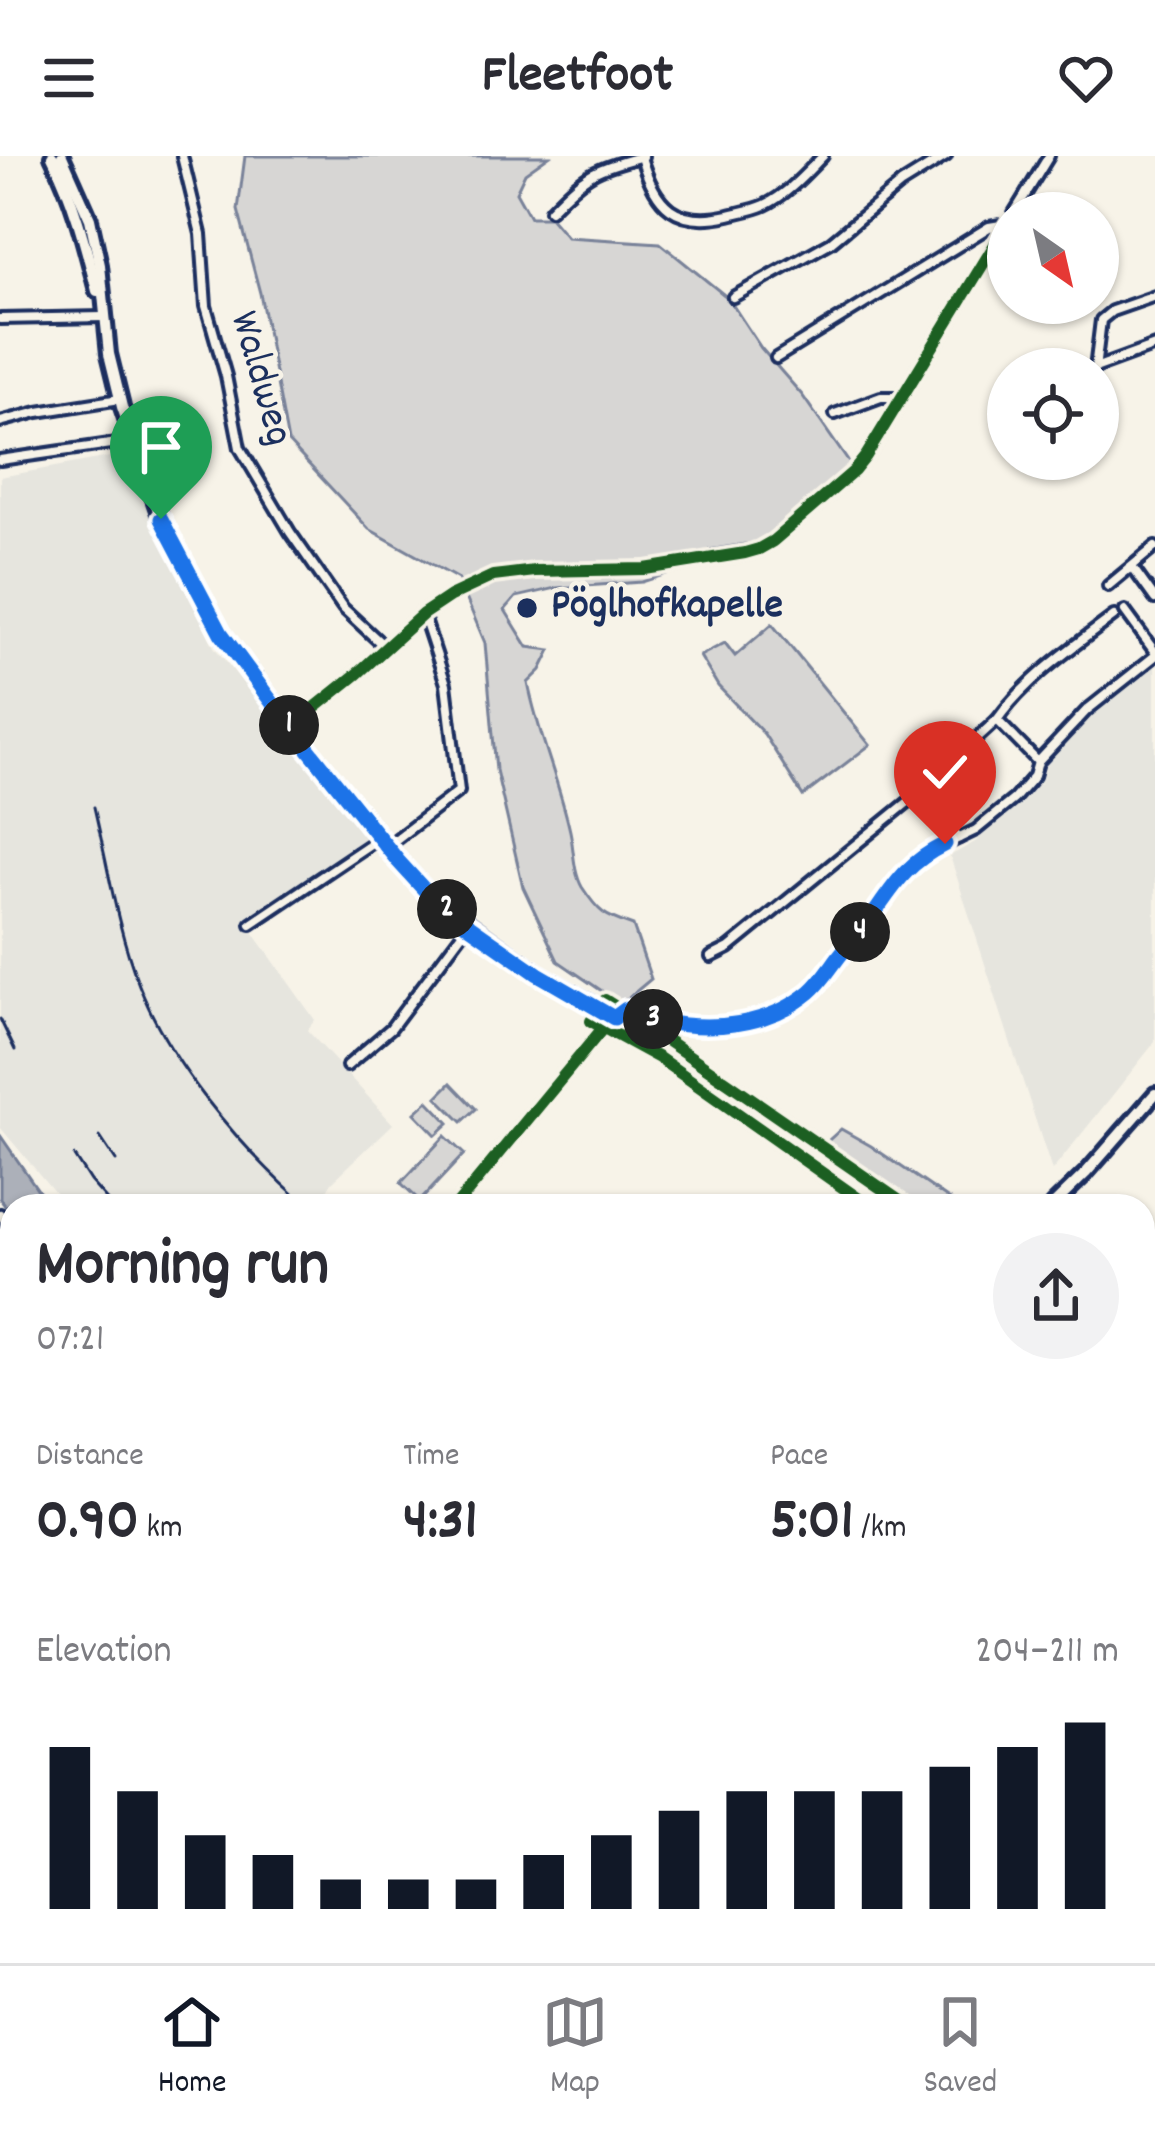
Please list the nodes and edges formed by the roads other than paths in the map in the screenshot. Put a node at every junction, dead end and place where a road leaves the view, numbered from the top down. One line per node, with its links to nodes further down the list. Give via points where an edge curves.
1 (52, 156): 14 (main road)
2 (62, 156): 14 (main road, via 90,219)
3 (182, 156): 33 (street, Waldweg, via 240,448 343,608)
4 (642, 156): 5 (street, via 665,207 695,218 767,204); 9 (street, via 584,176)
5 (823, 156)
6 (946, 156): 13 (street, via 832,242)
7 (1049, 156): 8 (street)
8 (1027, 192)
9 (550, 210)
10 (987, 228): 18 (street)
11 (987, 257): 20 (street)
12 (1155, 296): 17 (street, via 1101,320)
13 (733, 298)
14 (104, 317): 15 (street); 21 (main road)
15 (0, 319)
16 (1155, 346): 19 (street)
17 (1098, 348)
18 (776, 358)
19 (1119, 360)
20 (902, 397): 22 (street); 31 (street, via 854,471 759,549 645,569 493,576)
21 (120, 399): 23 (street); 24 (main road)
22 (835, 414)
23 (0, 422)
24 (131, 441): 25 (street); 36 (main road, via 221,633)
25 (0, 460)
26 (1155, 547): 27 (street)
27 (1132, 567): 28 (street); 29 (street)
28 (1108, 586)
29 (1155, 598)
30 (1125, 611): 34 (street)
31 (423, 614): 33 (street); 40 (street, via 450,704 459,791)
32 (1114, 616): 35 (street)
33 (385, 647): 36 (street)
34 (1155, 654): 37 (street)
35 (997, 720): 37 (street); 38 (street, via 951,762)
36 (291, 728): 40 (main road)
37 (1038, 762): 39 (street, via 1014,799)
38 (922, 773)
39 (959, 838): 43 (street, via 913,798); 44 (street, via 904,871 823,980 785,1007 718,1028 626,1009)
40 (383, 842): 41 (street); 42 (main road)
41 (251, 924)
42 (468, 925): 44 (main road); 45 (street, via 391,1028)
43 (711, 957)
44 (614, 1018): 47 (street); 48 (main road)
45 (347, 1066)
46 (1155, 1094): 49 (main road)
47 (466, 1194)
48 (871, 1194)
49 (1064, 1194)

